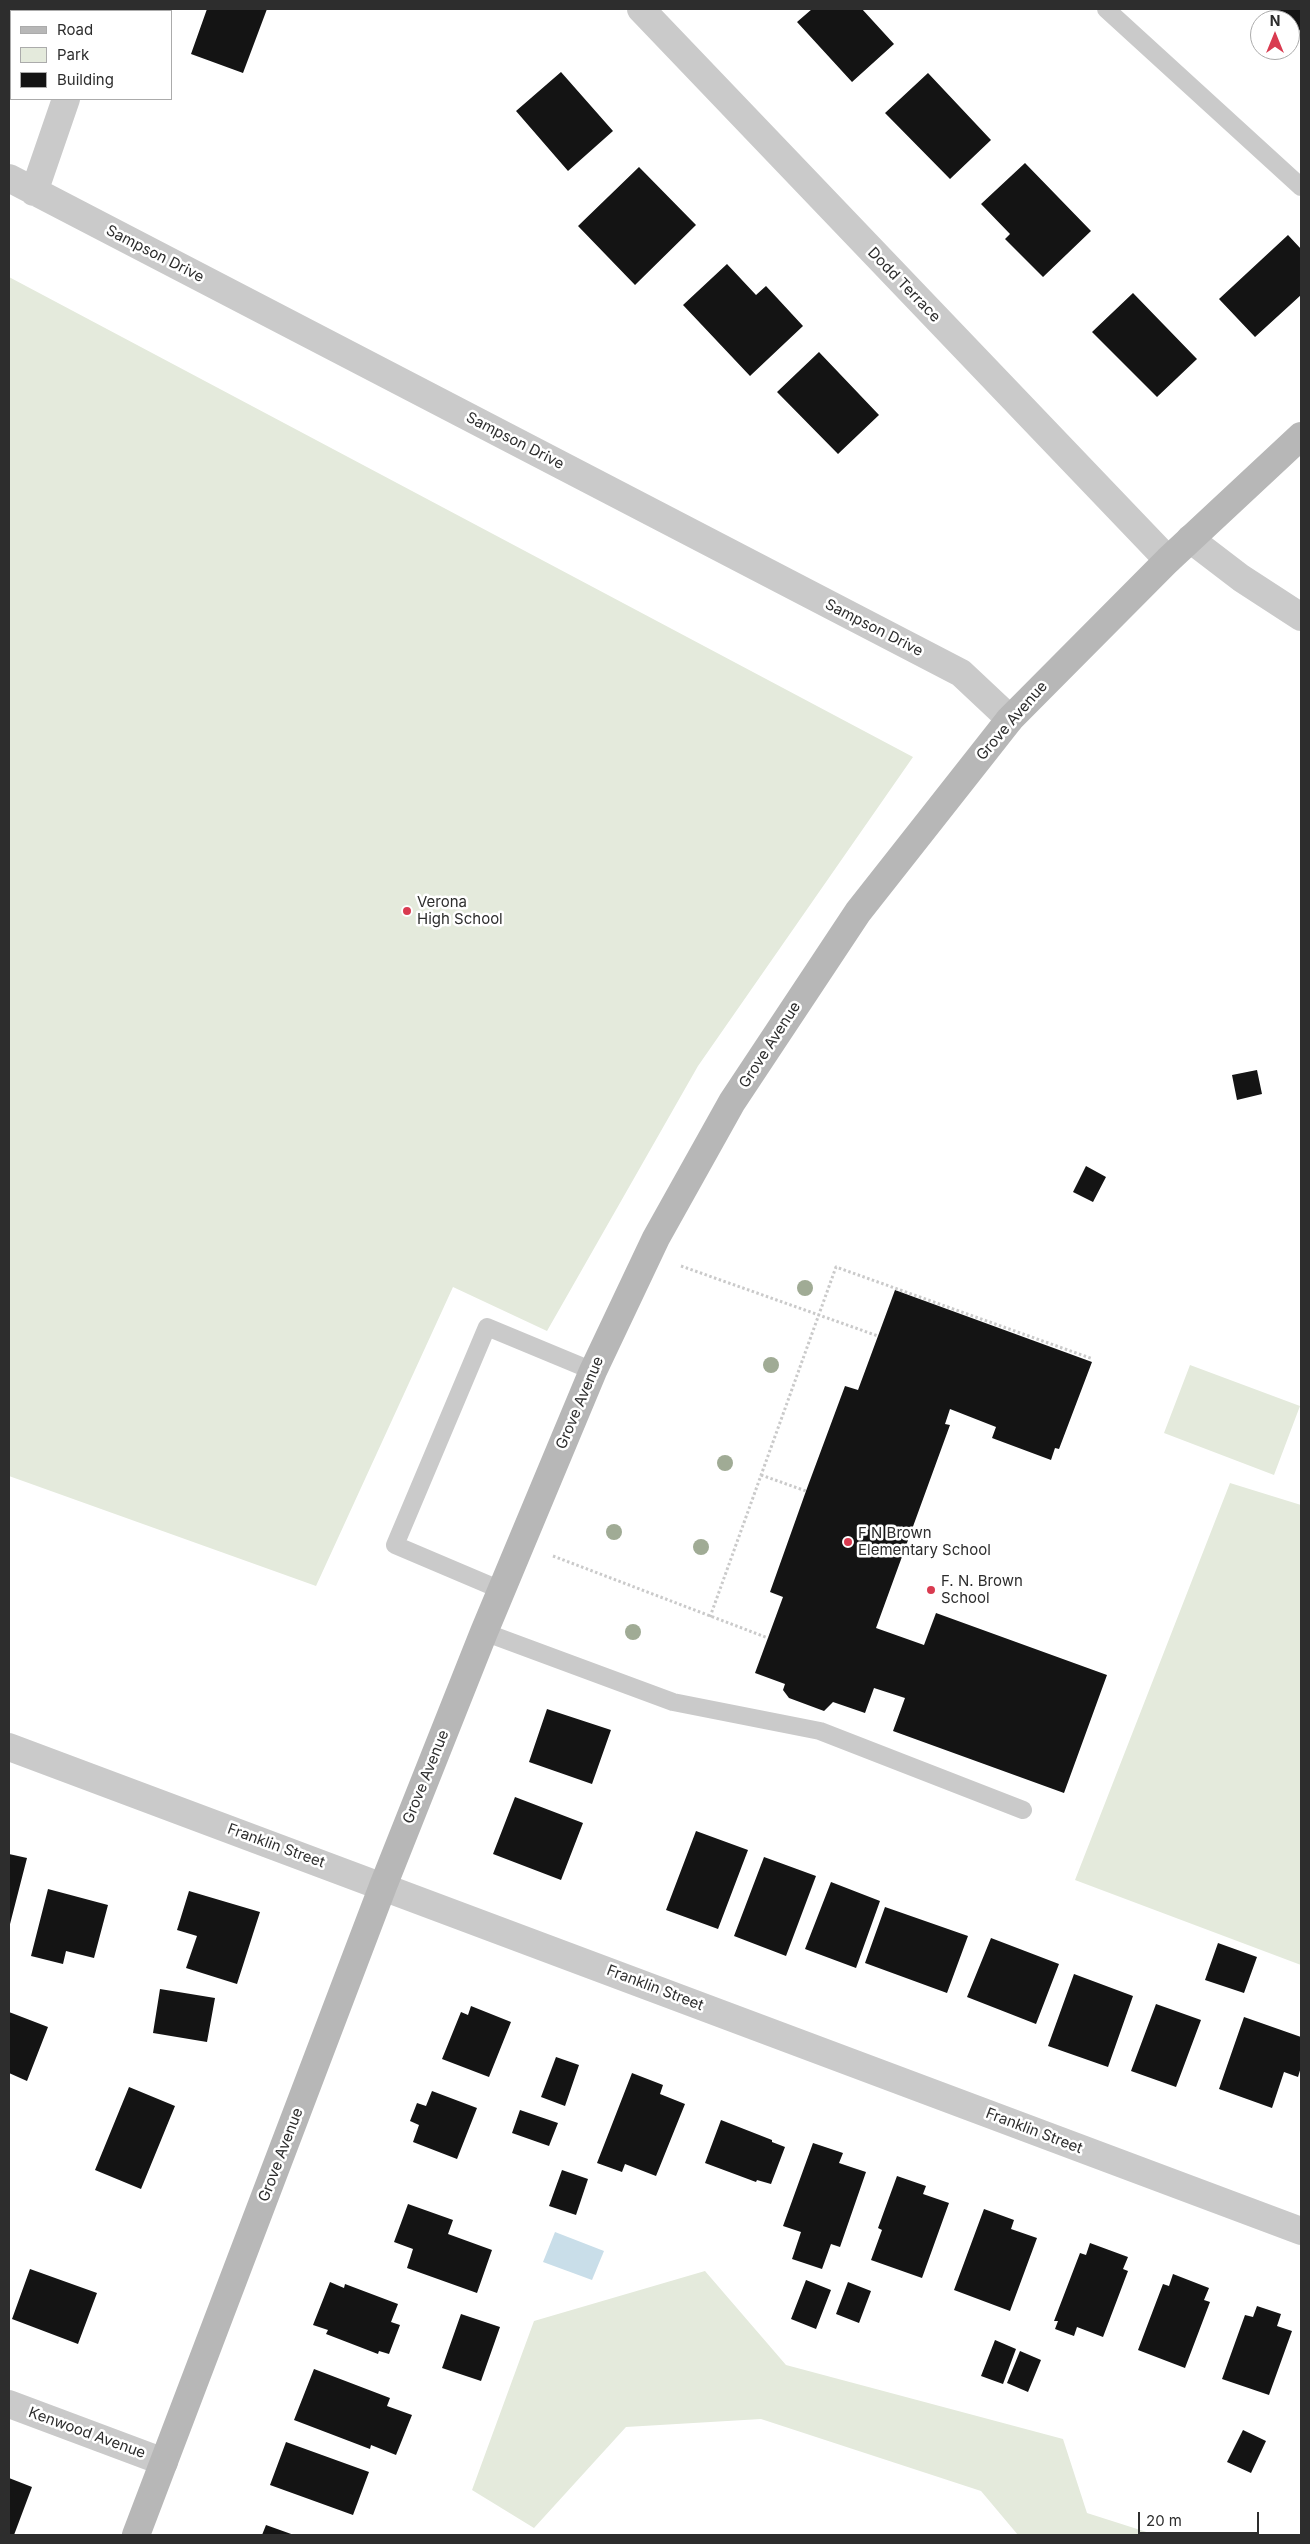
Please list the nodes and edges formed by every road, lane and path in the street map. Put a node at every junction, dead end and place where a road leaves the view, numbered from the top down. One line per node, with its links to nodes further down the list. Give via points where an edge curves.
1 (641, 9): 9 (street, Dodd Terrace)
2 (1106, 9): 5 (lane)
3 (66, 100): 6 (street)
4 (9, 178): 6 (street, Sampson Drive)
5 (1301, 187)
6 (34, 192): 11 (street, Sampson Drive, via 961,673)
7 (1301, 436): 8 (street, Grove Avenue)
8 (1190, 540): 9 (street, Grove Avenue); 10 (street)
9 (1168, 560): 11 (street, Grove Avenue)
10 (1301, 617)
11 (1010, 720): 12 (street, Grove Avenue, via 858,912 732,1102)
12 (648, 1254): 13 (path); 16 (street, Grove Avenue)
13 (818, 1316): 14 (path); 15 (path, via 836,1267); 17 (path)
14 (878, 1336)
15 (1093, 1359)
16 (593, 1371): 19 (street, Grove Avenue); 20 (lane, via 487,1327 479,1345 395,1545)
17 (761, 1475): 18 (path); 21 (path)
18 (806, 1491)
19 (520, 1543): 20 (street, Grove Avenue); 21 (path)
20 (501, 1590): 22 (street, Grove Avenue)
21 (710, 1617): 23 (path)
22 (484, 1632): 25 (lane, via 673,1702 820,1731); 26 (street, Grove Avenue)
23 (768, 1638)
24 (9, 1747): 26 (street, Franklin Street)
25 (1022, 1810)
26 (383, 1886): 27 (street, Franklin Street); 29 (street, Grove Avenue)
27 (1301, 2231)
28 (9, 2404): 29 (street, Kenwood Avenue)
29 (164, 2462): 30 (street, Grove Avenue)
30 (136, 2535)

